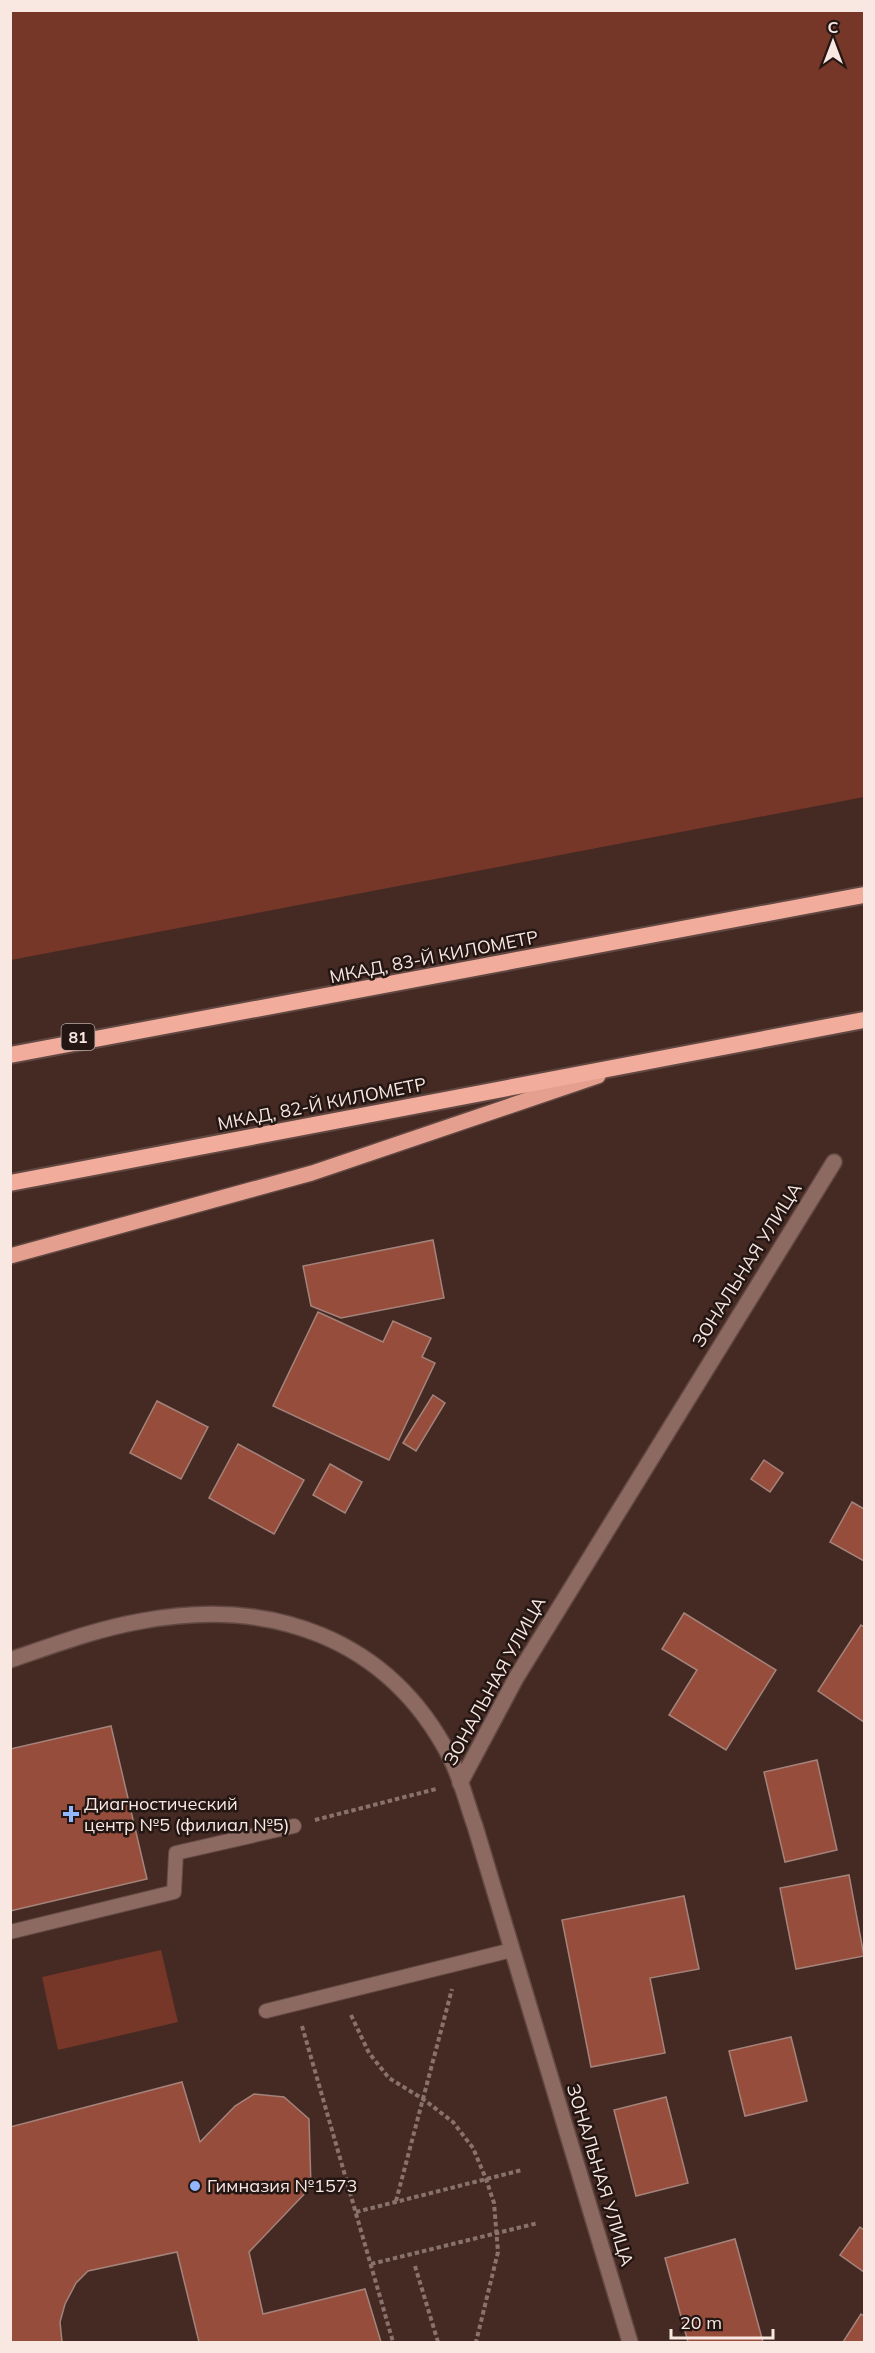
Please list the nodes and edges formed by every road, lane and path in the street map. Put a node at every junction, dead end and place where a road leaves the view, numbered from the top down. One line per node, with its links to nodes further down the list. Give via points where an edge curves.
1 (864, 895): 3 (highway, МКАД, 83-Й КИЛОМЕТР)
2 (864, 1020): 6 (highway)
3 (145, 1030): 4 (highway, 81); 5 (highway, МКАД, 83-Й КИЛОМЕТР)
4 (10, 1045)
5 (10, 1055)
6 (640, 1062): 8 (highway, МКАД, 82-Й КИЛОМЕТР); 9 (main road, via 312,1173)
7 (834, 1162): 11 (street, ЗОНАЛЬНАЯ УЛИЦА, via 516,1678)
8 (10, 1183)
9 (10, 1256)
10 (10, 1660): 11 (street, via 96,1631 178,1616 253,1616 311,1629 367,1659 412,1700 436,1732)
11 (460, 1783): 12 (path); 14 (street, ЗОНАЛЬНАЯ УЛИЦА)
12 (294, 1826): 13 (lane, via 176,1853 174,1892)
13 (10, 1932)
14 (512, 1950): 15 (lane); 31 (street, ЗОНАЛЬНАЯ УЛИЦА)
15 (459, 1965): 16 (lane); 19 (path)
16 (342, 1993): 17 (lane); 19 (path, via 369,2053 389,2078)
17 (296, 2005): 18 (lane); 23 (path)
18 (266, 2012)
19 (423, 2099): 21 (path, via 453,2122 473,2148); 22 (path)
20 (522, 2170): 21 (path)
21 (486, 2179): 22 (path); 25 (path)
22 (396, 2201): 23 (path)
23 (356, 2212): 26 (path)
24 (538, 2223): 25 (path)
25 (498, 2233): 26 (path); 30 (path, via 494,2276)
26 (371, 2264): 28 (path)
27 (415, 2266): 29 (path)
28 (393, 2343)
29 (438, 2343)
30 (476, 2343)
31 (630, 2343)

